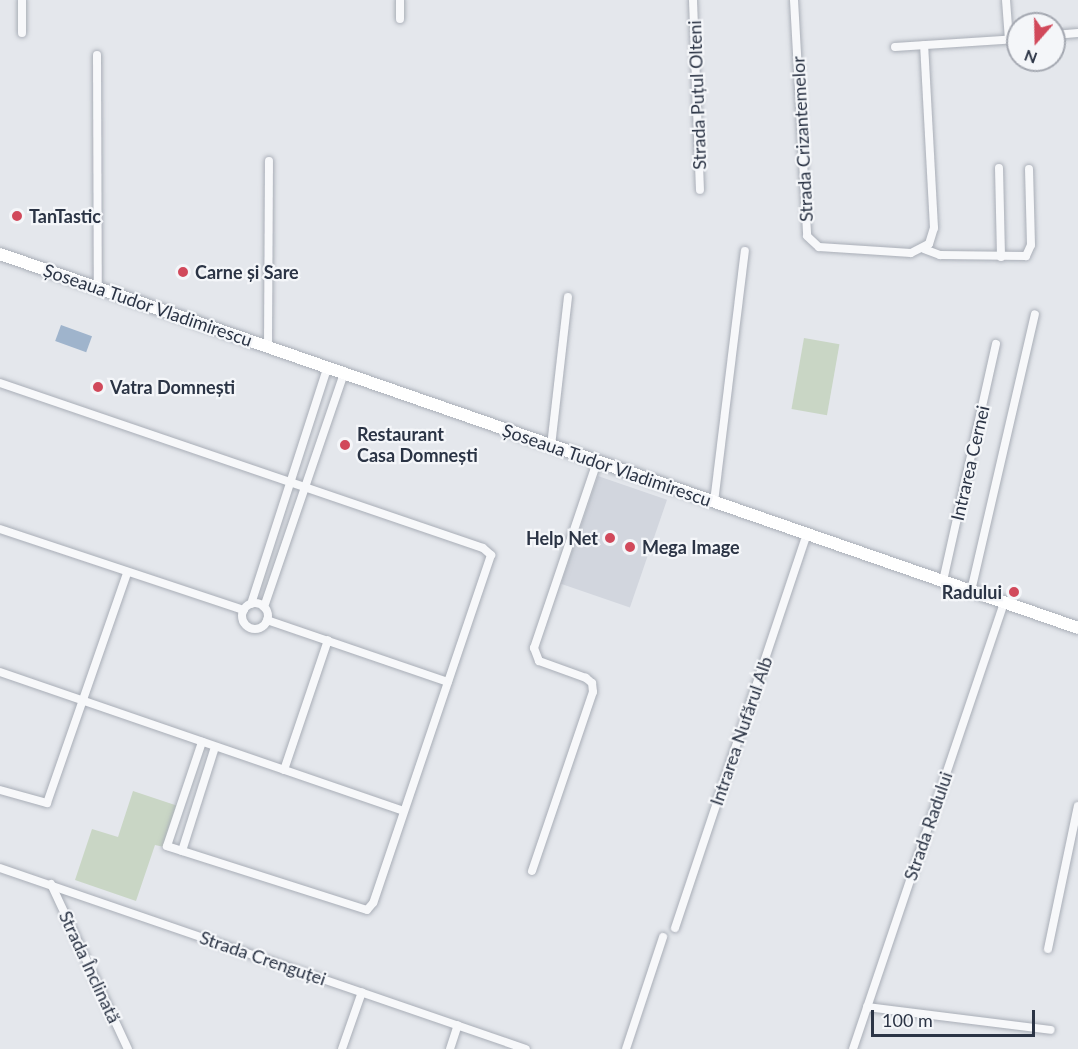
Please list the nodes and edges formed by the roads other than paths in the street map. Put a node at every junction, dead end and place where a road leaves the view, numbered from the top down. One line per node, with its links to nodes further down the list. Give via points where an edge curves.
1 (22, 0): 6 (street)
2 (400, 0): 5 (street)
3 (693, 0): 14 (street, Strada Puțul Olteni)
4 (794, 0): 15 (street, Strada Crizantemelor, via 810,242 819,247 911,253)
5 (400, 19)
6 (22, 33)
7 (1006, 40): 8 (street)
8 (924, 45): 9 (street); 15 (street, via 934,228)
9 (895, 47)
10 (97, 55): 19 (street)
11 (269, 161): 23 (street)
12 (999, 168): 18 (street)
13 (1029, 169): 18 (street, via 1030,253)
14 (700, 190)
15 (924, 249): 18 (street, via 940,255)
16 (745, 251): 31 (street)
17 (0, 254): 19 (main road, Șoseaua Tudor Vladimirescu)
18 (1001, 257)
19 (98, 288): 23 (main road, Șoseaua Tudor Vladimirescu)
20 (568, 297): 27 (street)
21 (1035, 314): 38 (street)
22 (996, 344): 37 (street, Intrarea Cernei)
23 (268, 347): 24 (main road, Șoseaua Tudor Vladimirescu)
24 (327, 368): 25 (main road, Șoseaua Tudor Vladimirescu); 29 (street)
25 (344, 374): 27 (main road, Șoseaua Tudor Vladimirescu); 30 (street)
26 (0, 383): 29 (street)
27 (552, 446): 28 (main road, Șoseaua Tudor Vladimirescu)
28 (597, 462): 31 (main road, Șoseaua Tudor Vladimirescu); 56 (street, via 534,648 539,661 586,678 592,683 593,692)
29 (290, 482): 30 (street); 34 (street)
30 (306, 488): 35 (street); 46 (street, via 488,551 490,559)
31 (714, 502): 33 (main road, Șoseaua Tudor Vladimirescu)
32 (0, 529): 36 (street)
33 (807, 534): 37 (main road, Șoseaua Tudor Vladimirescu); 58 (street, Intrarea Nufărul Alb)
34 (270, 542): 35 (street); 40 (street)
35 (286, 547): 41 (street)
36 (127, 573): 40 (street); 47 (street)
37 (943, 581): 38 (main road, Șoseaua Tudor Vladimirescu)
38 (971, 591): 39 (main road, Șoseaua Tudor Vladimirescu)
39 (1004, 603): 43 (main road, Șoseaua Tudor Vladimirescu); 62 (street, Strada Radului)
40 (247, 607): 41 (street); 42 (street, via 243,622 250,628 260,628)
41 (264, 607): 42 (street)
42 (267, 620): 44 (street)
43 (1078, 628)
44 (328, 640): 46 (street); 50 (street)
45 (0, 672): 47 (street)
46 (448, 682): 53 (street)
47 (82, 700): 48 (street); 51 (street, via 47,802)
48 (202, 742): 49 (street); 54 (street, via 167,846)
49 (215, 747): 50 (street); 54 (street)
50 (284, 770): 53 (street)
51 (0, 790)
52 (1078, 806): 60 (street)
53 (404, 811): 54 (street, via 373,903 367,910)
54 (182, 851)
55 (0, 868): 57 (street, Strada Crenguței)
56 (532, 872)
57 (51, 884): 61 (street, Strada Crenguței); 65 (street, Strada Înclinată)
58 (675, 928)
59 (663, 938): 69 (street)
60 (1048, 949)
61 (362, 992): 63 (street, Strada Crenguței); 66 (street)
62 (867, 1007): 64 (street); 70 (street, Strada Radului)
63 (458, 1025): 67 (street); 68 (street, Strada Crenguței)
64 (1051, 1030)
65 (128, 1049)
66 (342, 1049)
67 (450, 1049)
68 (526, 1049)
69 (626, 1049)
70 (853, 1049)

